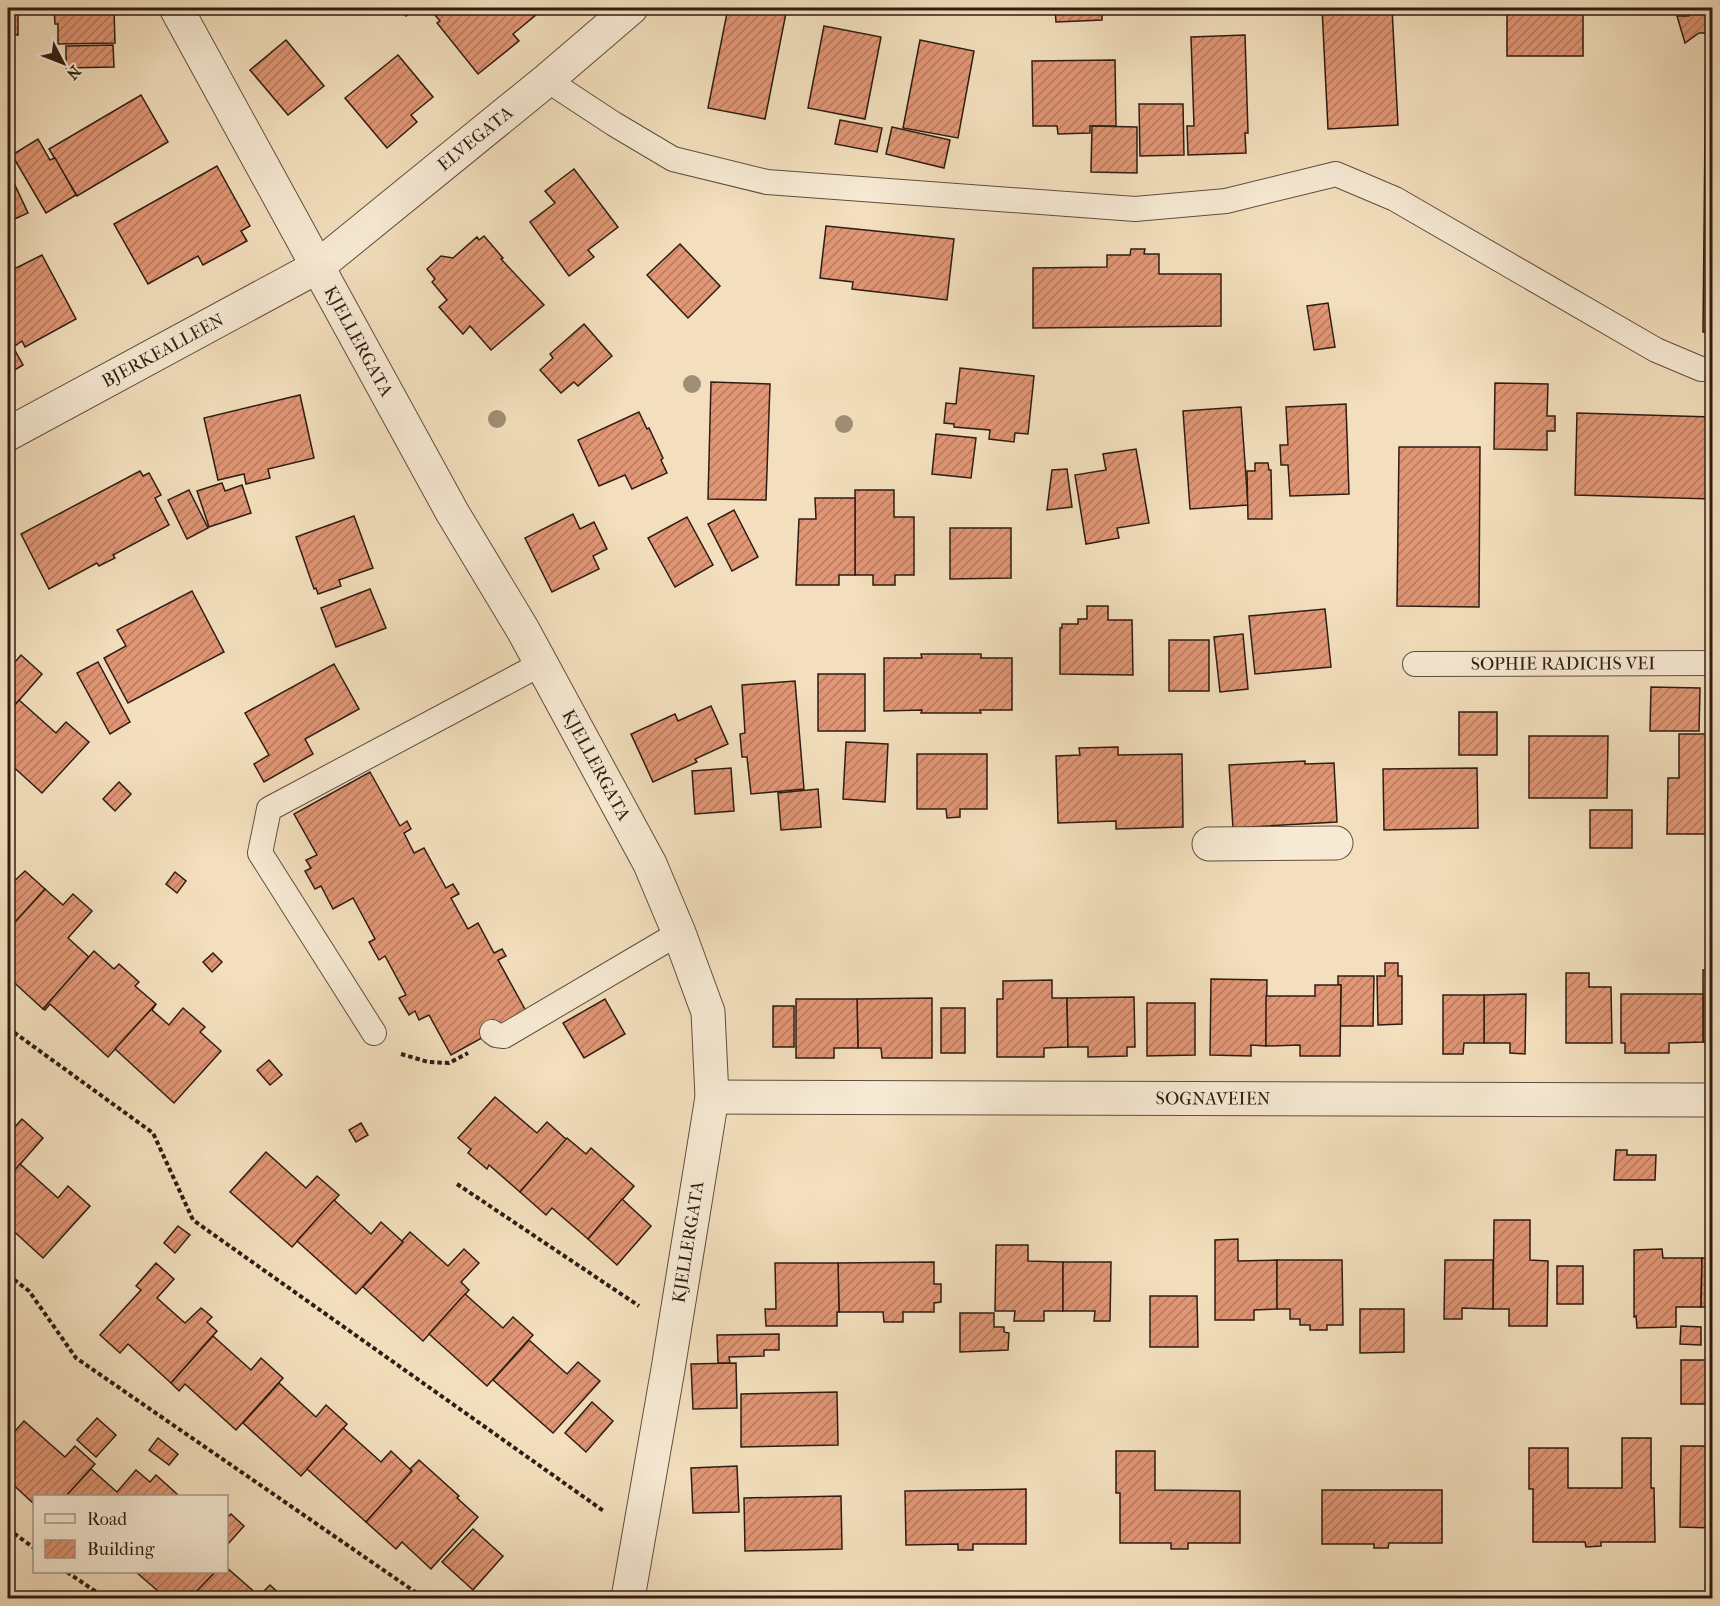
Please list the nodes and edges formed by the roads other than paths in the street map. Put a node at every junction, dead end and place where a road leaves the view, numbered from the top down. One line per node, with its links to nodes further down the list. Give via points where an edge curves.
1 (176, 8): 4 (street, KJELLERGATA)
2 (631, 8): 3 (street, ELVEGATA)
3 (547, 80): 4 (street, ELVEGATA); 5 (lane, via 674,159 767,182 1135,209 1226,201 1336,174 1395,199 1656,350 1701,369)
4 (317, 267): 6 (street, BJERKEALLEEN); 8 (street, KJELLERGATA)
5 (1713, 369)
6 (8, 434)
7 (1713, 663): 9 (lane, SOPHIE RADICHS VEI)
8 (541, 664): 12 (street, KJELLERGATA, via 650,864); 13 (lane, via 269,809 260,853)
9 (1415, 664)
10 (1336, 843): 11 (street)
11 (1209, 844)
12 (679, 933): 14 (lane); 15 (street, KJELLERGATA, via 708,1012)
13 (374, 1033)
14 (498, 1034)
15 (712, 1096): 16 (street, SOGNAVEIEN); 17 (street, KJELLERGATA)
16 (1713, 1100)
17 (628, 1599)

